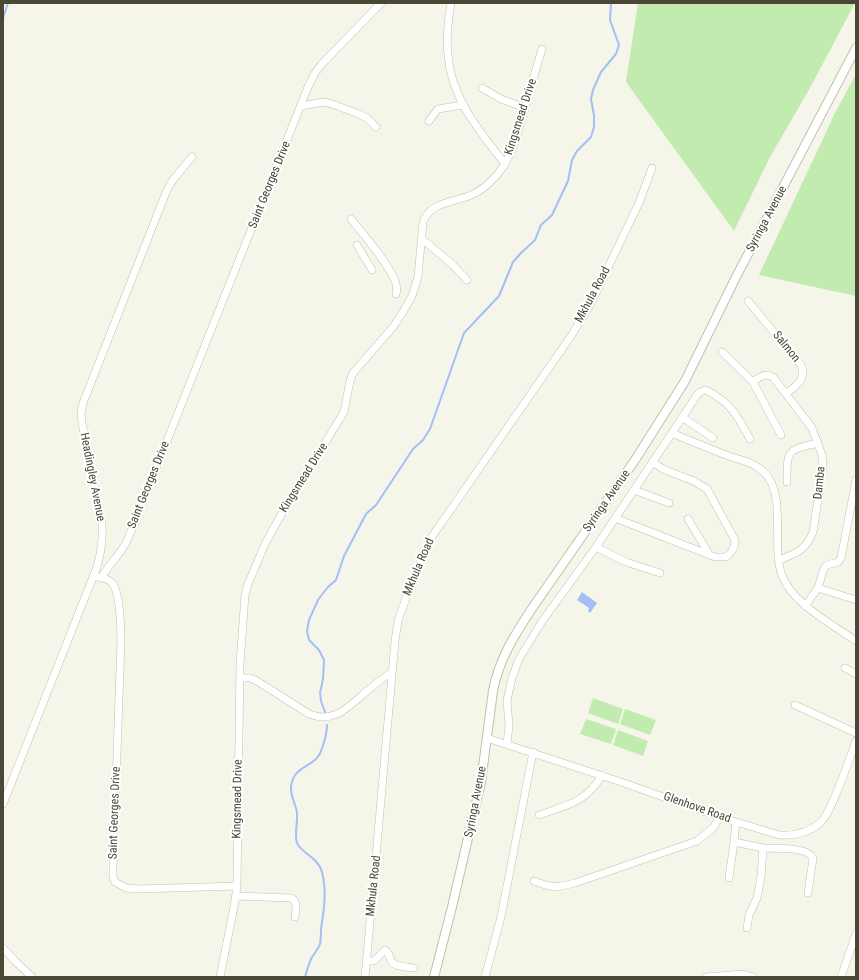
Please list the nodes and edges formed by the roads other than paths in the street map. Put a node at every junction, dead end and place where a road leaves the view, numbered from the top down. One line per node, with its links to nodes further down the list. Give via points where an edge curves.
1 (381, 3): 7 (street, Saint Georges Drive, via 315,73)
2 (451, 3): 6 (street, via 447,31 448,56 452,79)
3 (856, 48): 56 (street, Syringa Avenue, via 736,277 685,381 635,460 508,646 496,677)
4 (542, 49): 8 (street, Kingsmead Drive)
5 (482, 88): 8 (street)
6 (463, 105): 9 (street, via 438,110); 12 (street)
7 (301, 106): 10 (street, via 324,102 332,104 367,118); 45 (street, Saint Georges Drive, via 127,541)
8 (525, 108): 11 (street, Kingsmead Drive)
9 (429, 121)
10 (376, 127)
11 (514, 145): 12 (street, via 504,153); 14 (street, Kingsmead Drive)
12 (494, 150): 14 (street); 16 (street, via 499,165)
13 (192, 157): 44 (street, Headingley Avenue, via 167,190 83,403 82,423 102,524 102,549)
14 (505, 164): 16 (street, Kingsmead Drive)
15 (652, 168): 51 (street, Mkhula Road, via 639,203 590,305 431,538 398,622)
16 (496, 177): 18 (street, Kingsmead Drive, via 471,195 443,204 429,212 424,222)
17 (351, 219): 22 (street, via 389,269 396,283)
18 (422, 239): 21 (street, via 451,262); 53 (street, Kingsmead Drive, via 418,278 404,312 353,373 344,412 282,513 252,573 245,595)
19 (357, 245): 20 (street)
20 (372, 270)
21 (467, 280)
22 (396, 294)
23 (748, 301): 26 (street, Salmon, via 801,365 803,374 799,384)
24 (722, 352): 25 (street)
25 (753, 382): 26 (street, Damba, via 768,374); 29 (street)
26 (786, 394): 32 (street, Damba, via 812,428)
27 (682, 417): 28 (street); 30 (street); 31 (street, via 700,392 706,390 732,408)
28 (672, 433): 33 (street); 42 (street, via 753,464 766,474 775,493)
29 (781, 435)
30 (713, 438)
31 (750, 439)
32 (818, 443): 35 (street, via 792,452 787,462); 42 (street, Damba, via 823,466 813,532 803,549)
33 (652, 462): 36 (street); 41 (street, via 707,489 733,535 735,545 726,557)
34 (856, 480): 46 (street, via 841,558 824,568)
35 (787, 482)
36 (634, 490): 37 (street); 38 (street)
37 (669, 503)
38 (615, 518): 40 (street); 41 (street)
39 (688, 519): 41 (street)
40 (596, 547): 43 (street, via 626,562); 58 (street, via 543,620 519,659 507,700)
41 (708, 554)
42 (779, 560): 48 (street, via 786,585)
43 (660, 573)
44 (94, 576): 45 (street); 61 (street, Headingley Avenue)
45 (102, 577): 69 (street, Saint Georges Drive, via 110,580 115,588 121,624 113,868 115,882 126,888 138,889)
46 (818, 588): 47 (street); 48 (street)
47 (856, 600)
48 (805, 606): 49 (street)
49 (856, 641)
50 (845, 668): 52 (street)
51 (392, 672): 53 (street, via 343,711 324,717 309,714 257,681); 76 (street, Mkhula Road)
52 (856, 674)
53 (240, 678): 69 (street, Kingsmead Drive)
54 (795, 705): 55 (street)
55 (856, 734)
56 (487, 738): 58 (street, Glenhove Road); 81 (street, Syringa Avenue, via 481,782 468,842)
57 (856, 741): 64 (street, Glenhove Road, via 830,808 821,822 809,831 789,836 779,835)
58 (507, 744): 59 (street, Glenhove Road)
59 (533, 752): 60 (street, Glenhove Road); 82 (street, via 501,917)
60 (602, 775): 62 (street, via 592,790 580,800); 63 (street, Glenhove Road)
61 (3, 804)
62 (539, 815)
63 (720, 818): 64 (street, Glenhove Road); 68 (street, via 713,828 697,841 575,883 553,888)
64 (736, 822): 65 (street)
65 (734, 842): 66 (street); 67 (street)
66 (764, 848): 70 (street, via 803,850 811,854 813,858); 73 (street, via 757,898 749,915)
67 (729, 878)
68 (534, 881)
69 (236, 886): 71 (street, Kingsmead Drive)
70 (808, 893)
71 (236, 896): 72 (street, via 291,898 295,900); 79 (street, Kingsmead Drive)
72 (296, 917)
73 (747, 928)
74 (856, 934): 85 (street)
75 (3, 948): 78 (street)
76 (367, 961): 77 (street, via 374,961 385,950 394,964); 80 (street, Mkhula Road)
77 (414, 968)
78 (32, 977)
79 (220, 977)
80 (365, 977)
81 (434, 977)
82 (485, 977)
83 (706, 977): 84 (street, via 743,974)
84 (753, 977)
85 (841, 977)

